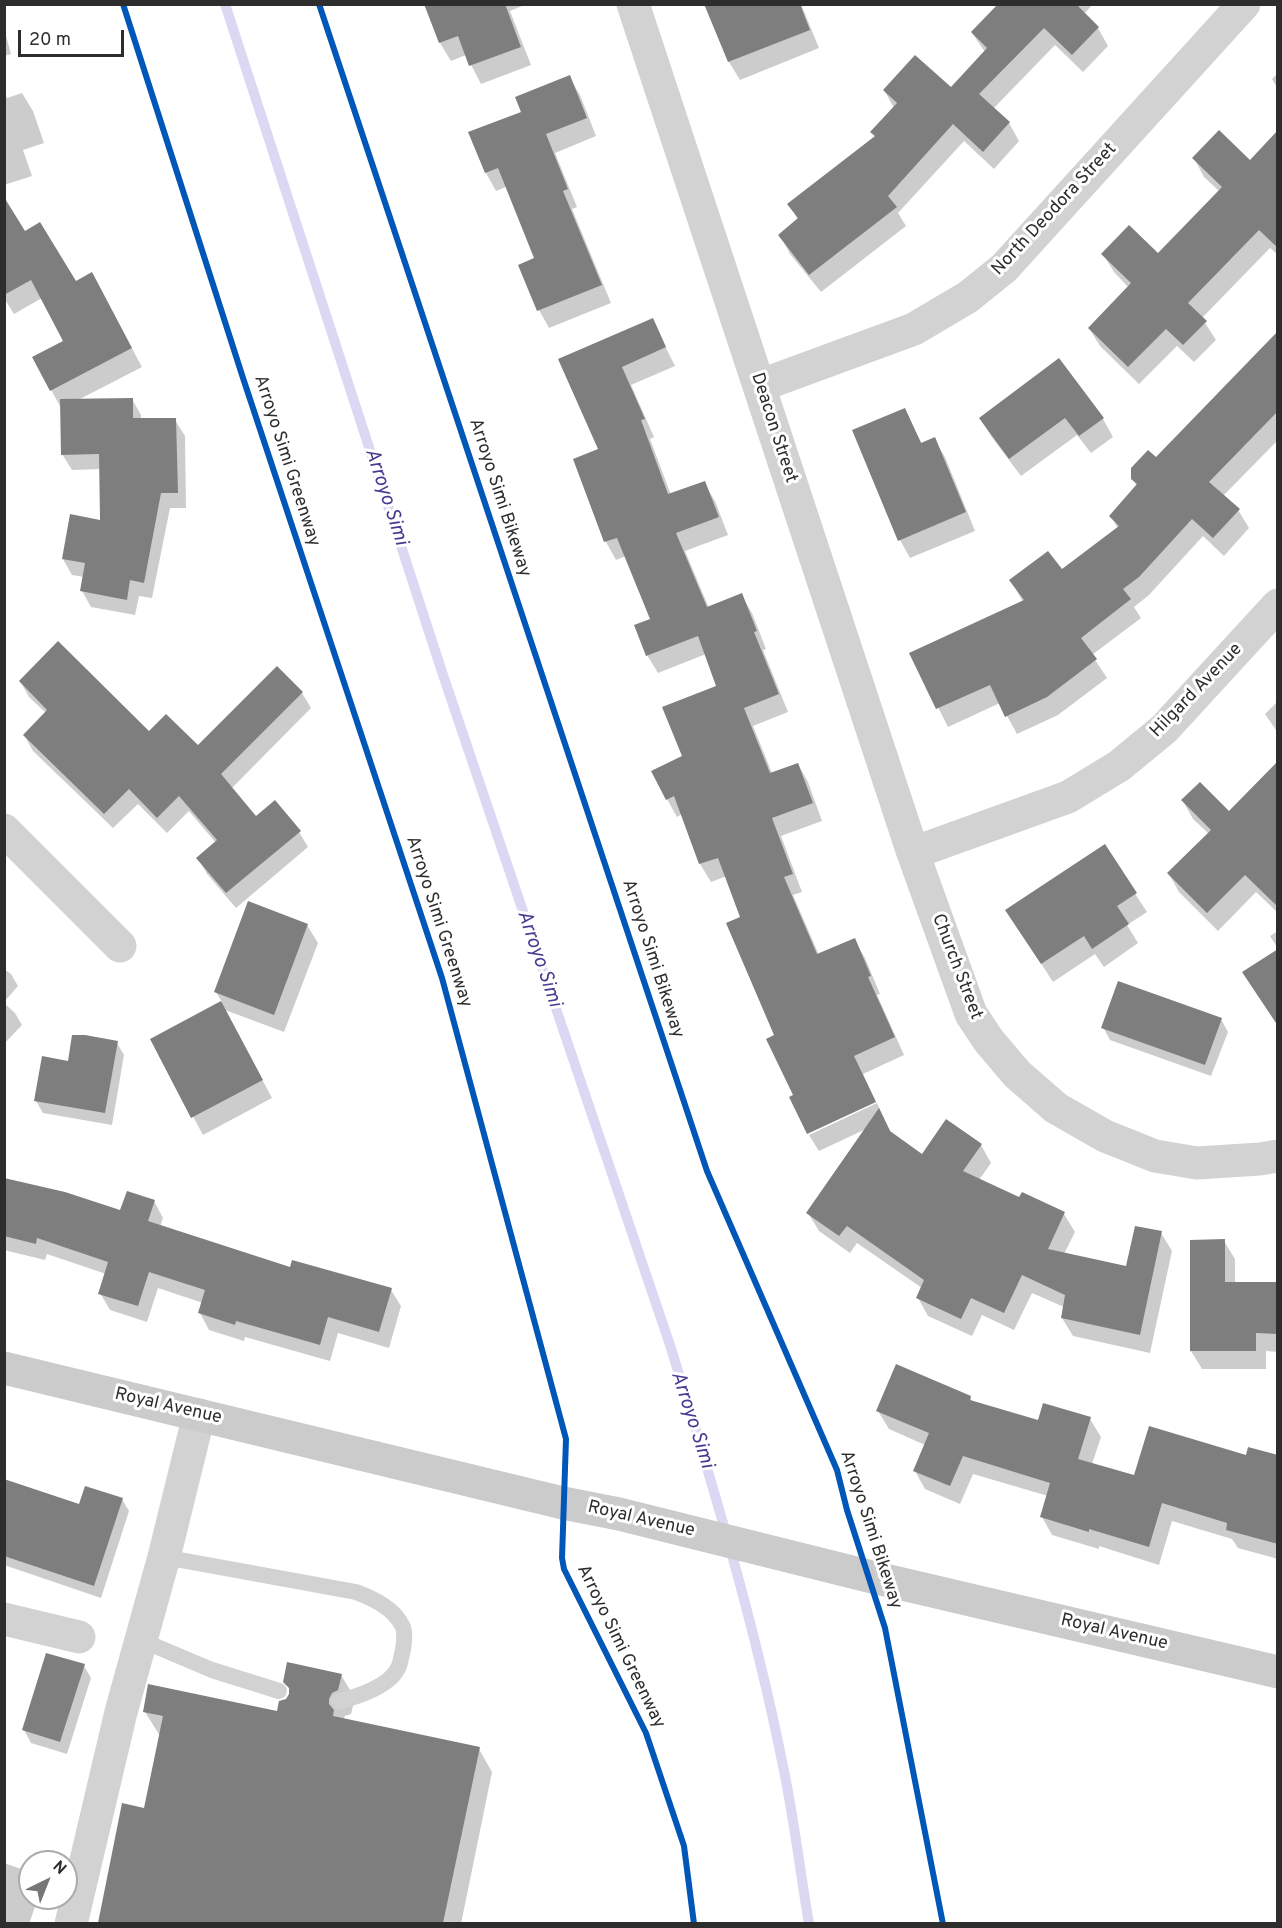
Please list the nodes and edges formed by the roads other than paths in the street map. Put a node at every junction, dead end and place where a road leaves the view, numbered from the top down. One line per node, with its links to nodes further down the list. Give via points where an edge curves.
1 (633, 4): 3 (street, Deacon Street)
2 (1244, 4): 3 (street, North Deodora Street, via 1004,268 968,297 914,329)
3 (759, 386): 6 (street, Deacon Street)
4 (1278, 605): 6 (street, Hilgard Avenue, via 1164,729 1119,766 1068,797)
5 (4, 830): 7 (street)
6 (913, 852): 8 (street, Church Street, via 971,1014 1017,1074 1056,1108 1105,1136 1155,1156 1197,1163)
7 (120, 946)
8 (1278, 1156)
9 (4, 1368): 10 (main road, Royal Avenue)
10 (199, 1415): 11 (street); 15 (main road, Royal Avenue)
11 (164, 1557): 14 (street); 17 (lane, via 356,1592 393,1613 404,1629 398,1670 380,1686)
12 (4, 1619): 13 (street)
13 (79, 1637)
14 (141, 1640): 16 (lane, via 212,1670); 18 (street)
15 (1278, 1672)
16 (279, 1691)
17 (339, 1701)
18 (71, 1923)

